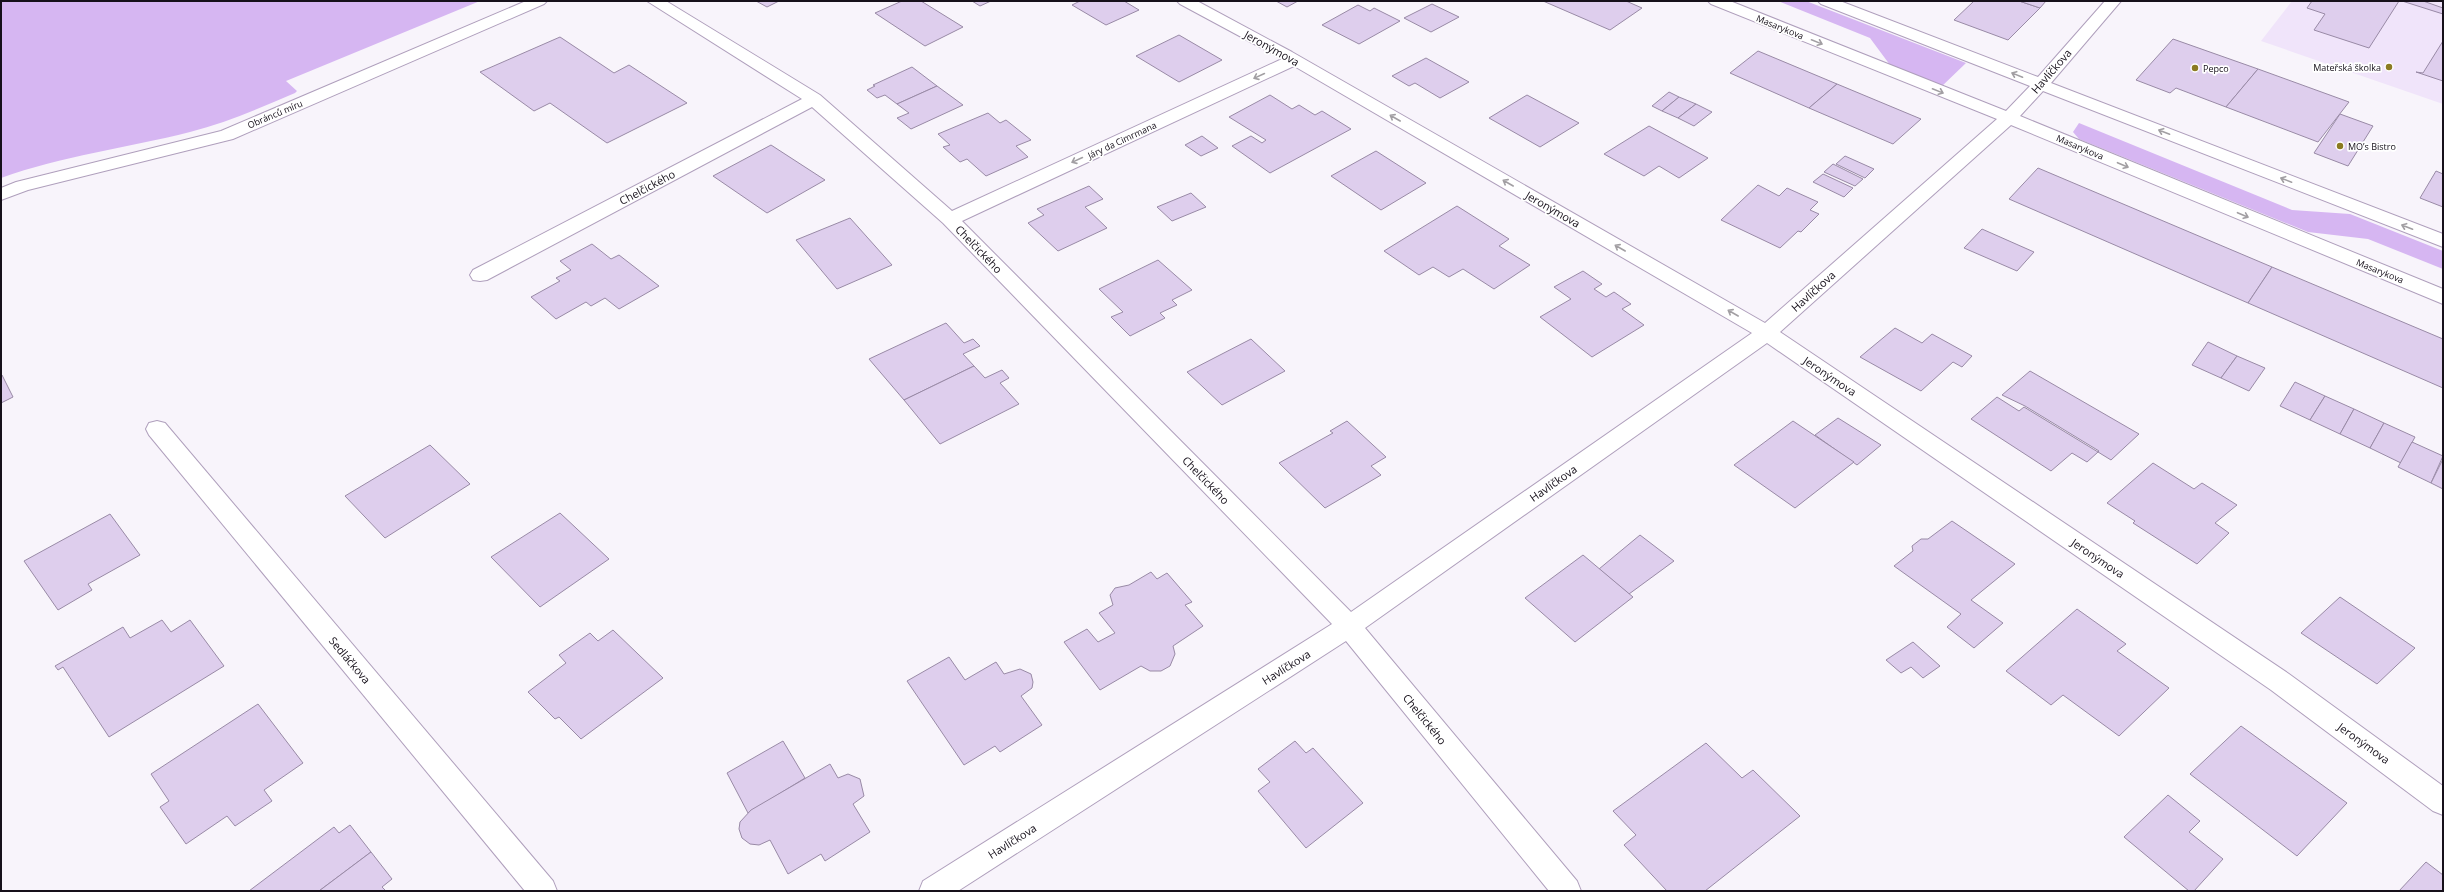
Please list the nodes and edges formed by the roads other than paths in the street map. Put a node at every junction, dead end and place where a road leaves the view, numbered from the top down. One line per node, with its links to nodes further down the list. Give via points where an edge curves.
1 (539, 1): 11 (street, Obránců míru, via 227,135 22,186)
2 (656, 1): 9 (street, Chelčického)
3 (1185, 1): 7 (street, Jeronýmova)
4 (1716, 1): 10 (street, Masarykova, one-way to 10)
5 (1826, 1): 8 (street, one-way to 5)
6 (2113, 1): 8 (street, Havlíčkova)
7 (1294, 60): 12 (street, Járy da Cimrmana, one-way to 12); 16 (street, Jeronýmova, one-way to 7)
8 (2041, 84): 10 (street, Havlíčkova); 13 (street, one-way to 8)
9 (814, 99): 12 (street, Chelčického); 14 (street, Chelčického)
10 (2008, 118): 15 (street, Masarykova, one-way to 15); 16 (street, Havlíčkova)
11 (1, 194)
12 (950, 219): 18 (street, Chelčického)
13 (2443, 241)
14 (480, 275)
15 (2443, 297)
16 (1767, 333): 18 (street, Havlíčkova); 19 (street, Jeronýmova, via 2280,682)
17 (157, 430): 20 (street, Sedláčkova)
18 (1349, 626): 21 (street, Havlíčkova); 22 (street, Chelčického)
19 (2443, 802)
20 (543, 891)
21 (933, 891)
22 (1567, 891)

